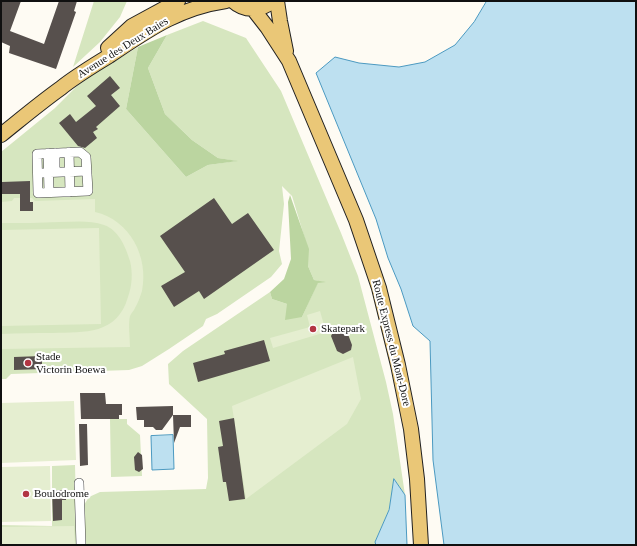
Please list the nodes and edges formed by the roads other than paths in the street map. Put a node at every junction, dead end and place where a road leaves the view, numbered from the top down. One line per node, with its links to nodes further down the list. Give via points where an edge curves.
1 (178, 1): 8 (main road, Avenue des Deux Baies, via 132,26)
2 (226, 1): 8 (main road, Avenue des Deux Baies, via 192,8 169,18)
3 (233, 1): 6 (main road, via 245,8)
4 (272, 1): 6 (main road, via 262,8)
5 (277, 1): 7 (main road, Route Express du Mont-Dore)
6 (253, 9): 7 (main road, Route Express du Mont-Dore)
7 (289, 61): 21 (main road, Route Express du Mont-Dore, via 356,220 379,288 411,429)
8 (67, 84): 9 (main road, Avenue des Deux Baies)
9 (1, 135)
10 (69, 152): 11 (street); 12 (street, via 80,152 86,157); 14 (street)
11 (51, 153): 13 (street); 15 (street, via 37,154)
12 (87, 171): 14 (street); 16 (street)
13 (52, 172): 14 (street); 15 (street); 17 (street)
14 (70, 172): 16 (street); 18 (street)
15 (38, 173): 17 (street, via 38,193)
16 (87, 183): 18 (street, via 88,191)
17 (49, 192): 18 (street)
18 (70, 192)
19 (79, 483): 20 (street)
20 (81, 545)
21 (421, 545)

